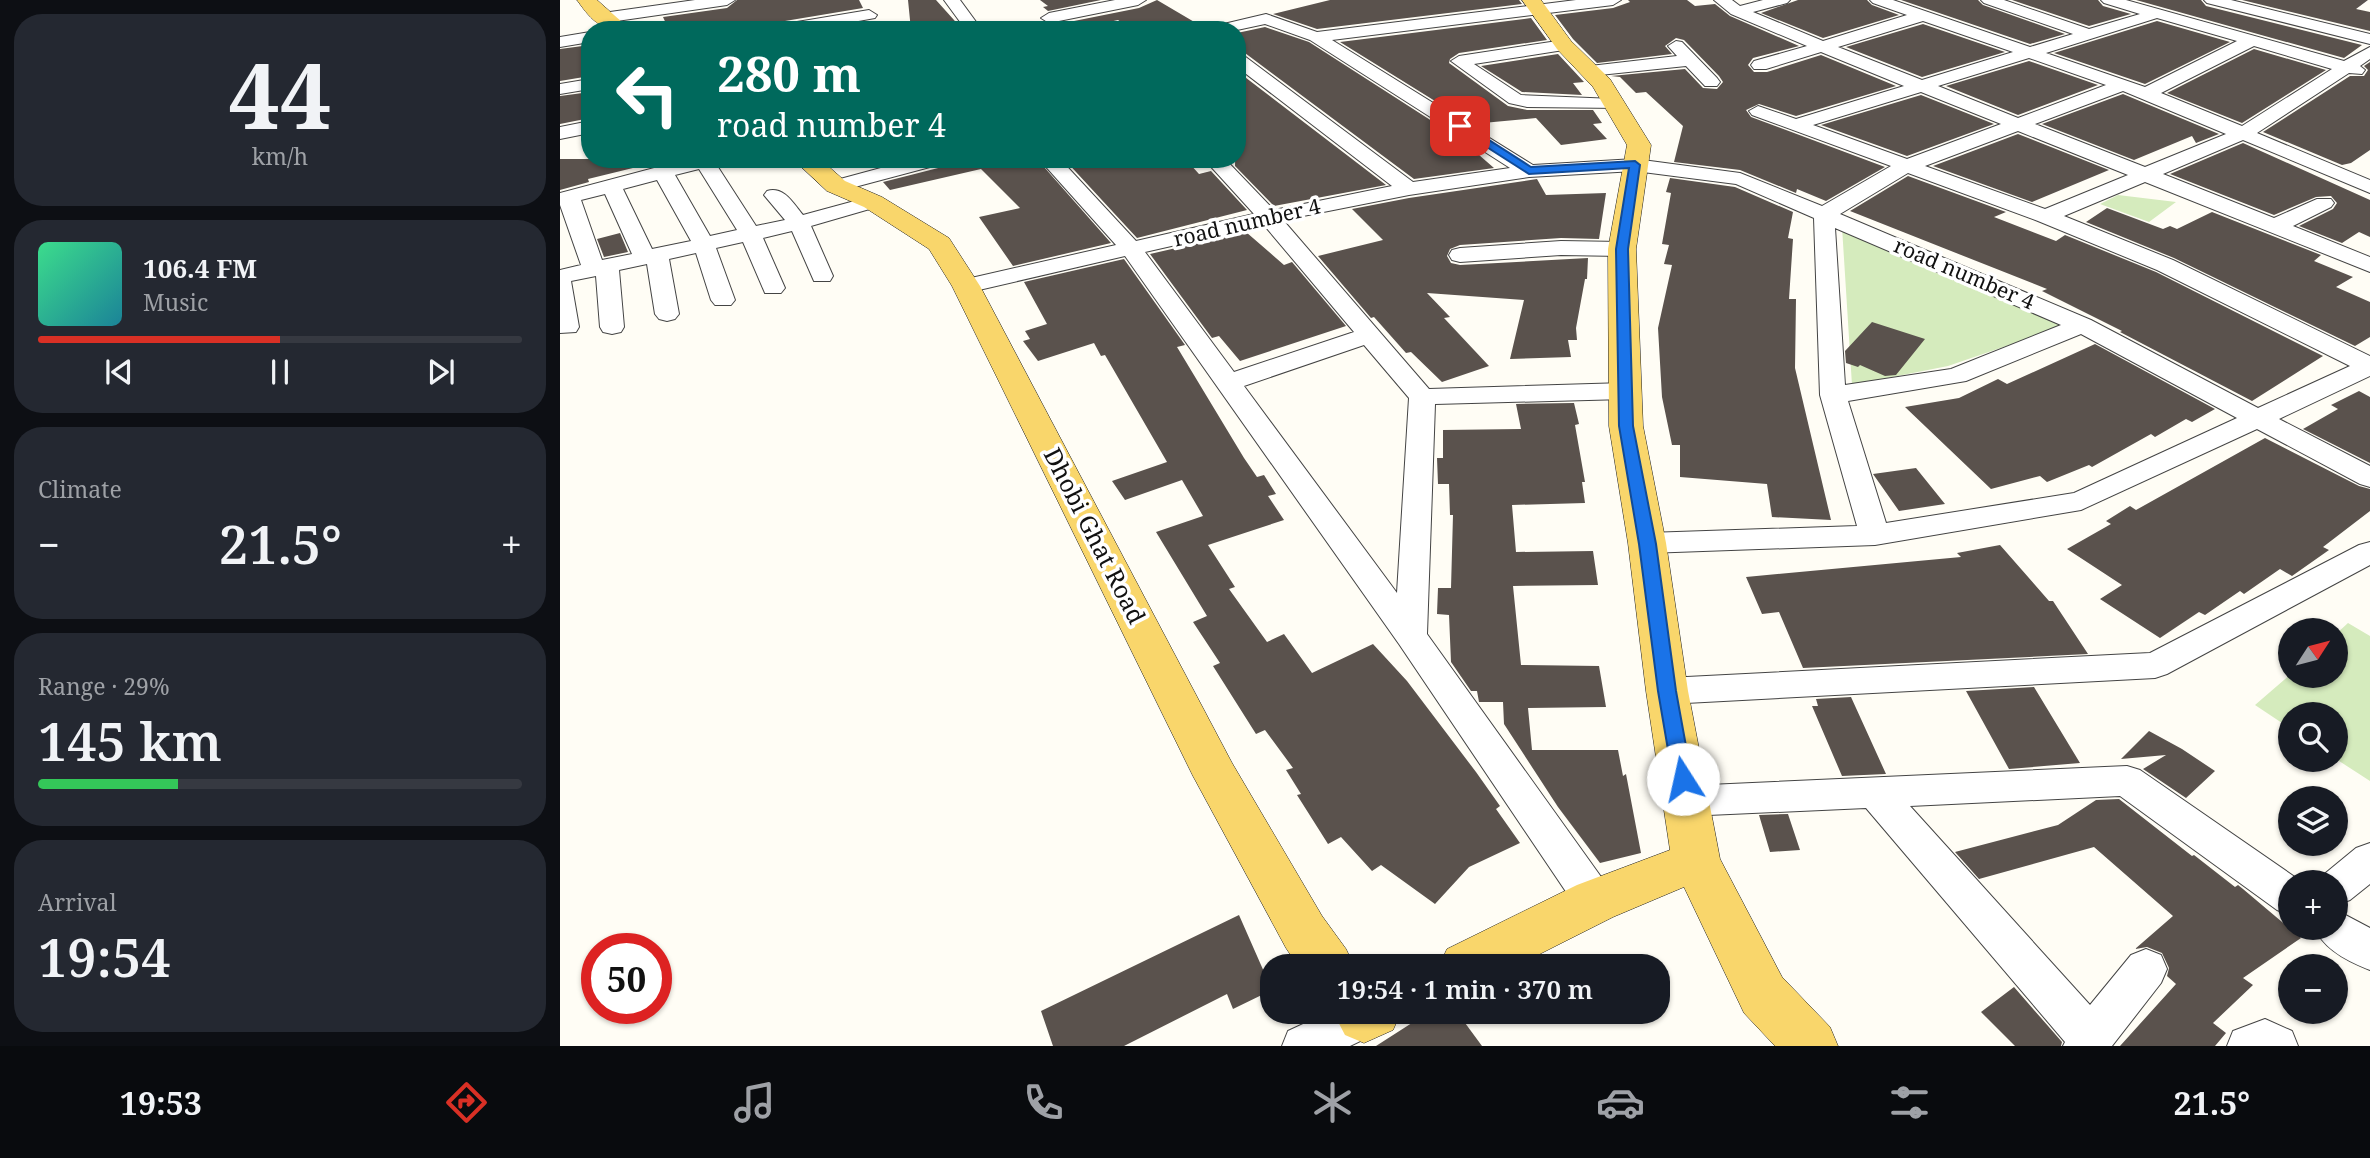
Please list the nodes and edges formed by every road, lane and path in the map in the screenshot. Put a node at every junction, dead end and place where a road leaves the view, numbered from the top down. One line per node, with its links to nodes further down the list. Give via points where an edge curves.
1 (586, 0): 20 (main road)
2 (952, 0): 24 (street)
3 (1039, 0): 25 (street)
4 (1138, 0): 26 (street)
5 (1613, 0): 12 (street)
6 (1782, 0): 14 (street)
7 (1878, 0): 18 (street)
8 (1989, 0): 31 (street)
9 (2109, 0): 15 (street)
10 (2212, 0): 30 (street)
11 (718, 1): 20 (street)
12 (1534, 4): 19 (street); 38 (main road)
13 (1448, 6): 19 (street)
14 (1733, 8): 21 (street); 39 (street)
15 (2155, 14): 31 (street); 36 (street)
16 (869, 15): 23 (street)
17 (1352, 15): 29 (street)
18 (1922, 16): 39 (street); 40 (street)
19 (1469, 17): 29 (street)
20 (603, 18): 22 (main road)
21 (1715, 19)
22 (608, 21)
23 (833, 21)
24 (967, 21)
25 (1050, 21)
26 (1069, 21)
27 (1240, 21): 32 (street, via 1264,12)
28 (2360, 21): 30 (street)
29 (1373, 29): 32 (street)
30 (2339, 31): 34 (street)
31 (2088, 34): 40 (street)
32 (1316, 37): 69 (street)
33 (581, 38): 35 (street)
34 (2370, 39)
35 (560, 42)
36 (2249, 42): 45 (street); 53 (street)
37 (1673, 43): 42 (street)
38 (1564, 44): 46 (main road); 54 (street, via 1459,61 1515,99)
39 (1822, 46): 43 (street); 51 (street)
40 (2025, 52): 49 (street); 51 (street)
41 (2370, 52): 45 (street)
42 (1690, 60): 46 (street); 48 (street)
43 (1760, 65)
44 (1246, 66): 75 (street)
45 (2345, 67): 47 (street); 59 (street)
46 (1590, 71): 54 (main road)
47 (2370, 74)
48 (1711, 82)
49 (2123, 85): 53 (street); 57 (street)
50 (581, 86): 52 (street)
51 (1916, 86): 56 (street); 57 (street)
52 (560, 89)
53 (2146, 93): 59 (street)
54 (1614, 104): 61 (main road, via 1639,145)
55 (1758, 111): 56 (street)
56 (1795, 125): 62 (street)
57 (2017, 126): 62 (street); 71 (street)
58 (581, 129): 60 (street)
59 (2244, 133): 71 (street); 72 (street)
60 (560, 134)
61 (1635, 165): 69 (street, road number 4); 80 (street, road number 4, via 1740,179); 87 (main road)
62 (1906, 166): 80 (street); 82 (street)
63 (678, 168): 70 (street)
64 (713, 168): 85 (street)
65 (815, 168): 74 (main road, Dhobi Ghat Road)
66 (905, 168): 74 (street)
67 (1057, 168): 88 (street)
68 (1223, 168): 81 (street)
69 (1529, 171): 75 (street, road number 4)
70 (663, 172): 73 (street); 86 (street)
71 (2144, 174): 82 (street); 84 (street)
72 (2369, 184)
73 (611, 186): 77 (street); 90 (street)
74 (836, 186): 78 (main road, Dhobi Ghat Road)
75 (1409, 189): 81 (street, road number 4)
76 (774, 195): 83 (street)
77 (564, 198): 92 (street)
78 (873, 202): 83 (street); 95 (main road, Dhobi Ghat Road, via 939,244)
79 (2324, 203): 84 (street)
80 (1824, 214): 99 (street, road number 4); 106 (street)
81 (1269, 216): 88 (street, road number 4); 102 (street)
82 (2046, 216): 103 (street, via 2165,265)
83 (799, 223): 85 (street); 93 (street)
84 (2275, 226): 91 (street)
85 (751, 235): 86 (street); 96 (street)
86 (704, 245): 90 (street); 97 (street)
87 (1622, 249): 89 (street); 105 (main road)
88 (1132, 250): 95 (street, road number 4); 104 (street)
89 (1460, 255)
90 (651, 257): 92 (street); 98 (street)
91 (2370, 265)
92 (601, 268): 94 (street); 101 (street)
93 (822, 276)
94 (560, 280): 100 (street)
95 (966, 286): 124 (main road, Dhobi Ghat Road, via 1216,776)
96 (774, 288)
97 (723, 300)
98 (667, 314)
99 (2082, 325): 106 (street, via 1957,376); 108 (street, road number 4)
100 (567, 327)
101 (612, 327)
102 (1369, 335): 104 (street); 107 (street)
103 (2370, 366): 108 (street)
104 (1228, 383): 113 (street)
105 (1625, 391): 107 (street); 111 (main road, via 1626,426)
106 (1833, 395): 110 (street)
107 (1422, 397): 113 (street)
108 (2259, 417): 109 (street, road number 4); 110 (street, via 2081,502)
109 (2370, 478)
110 (1875, 535): 111 (street)
111 (1647, 544): 114 (main road)
112 (2370, 552): 114 (street, via 2155,665)
113 (1410, 636): 121 (street)
114 (1667, 691): 116 (main road)
115 (1876, 794): 116 (street); 120 (street, via 2127,781); 128 (street)
116 (1686, 801): 118 (main road)
117 (2370, 860): 119 (street)
118 (1696, 861): 121 (main road); 130 (main road, via 1763,995)
119 (2348, 878)
120 (2278, 888)
121 (1595, 901): 125 (main road)
122 (2348, 937): 123 (street)
123 (2370, 951)
124 (1320, 954)
125 (1489, 954)
126 (2146, 969): 128 (street)
127 (1345, 1024): 129 (street)
128 (2088, 1043)
129 (1304, 1046)
130 (1811, 1046)
131 (2249, 1046): 132 (street, via 2265,1040)
132 (2276, 1046)

